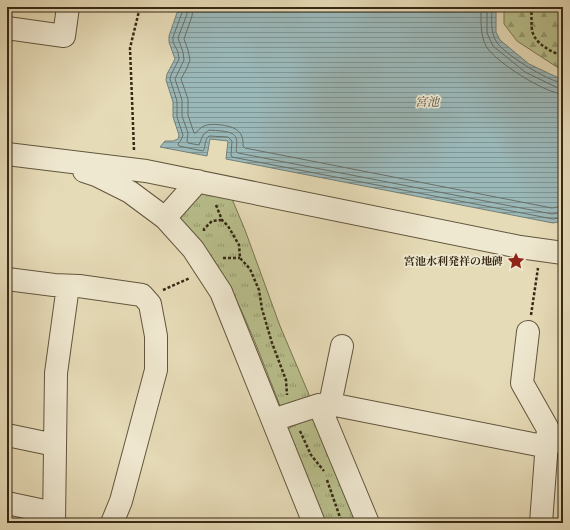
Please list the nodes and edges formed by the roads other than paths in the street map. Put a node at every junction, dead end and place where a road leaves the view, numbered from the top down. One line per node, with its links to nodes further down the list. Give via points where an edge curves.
1 (68, 7): 2 (street, via 64,36)
2 (7, 28)
3 (7, 154): 4 (street)
4 (52, 160): 5 (street); 7 (street, via 96,175)
5 (146, 171): 6 (street); 7 (street, via 133,179)
6 (198, 181): 8 (street); 9 (street, via 473,238)
7 (130, 192): 8 (street)
8 (165, 218): 15 (street, via 193,248 222,292)
9 (563, 253)
10 (7, 279): 11 (street)
11 (68, 286): 17 (street, via 56,373); 21 (street, via 142,295 150,304 156,336 156,370)
12 (528, 332): 18 (street, via 522,383 548,429)
13 (342, 346): 14 (street)
14 (324, 404): 15 (street); 18 (street); 23 (street)
15 (282, 418): 22 (street)
16 (7, 435): 17 (street)
17 (55, 445): 20 (street)
18 (548, 447): 24 (street)
19 (7, 503): 20 (street)
20 (54, 518)
21 (116, 522)
22 (314, 523)
23 (368, 523)
24 (541, 523)

